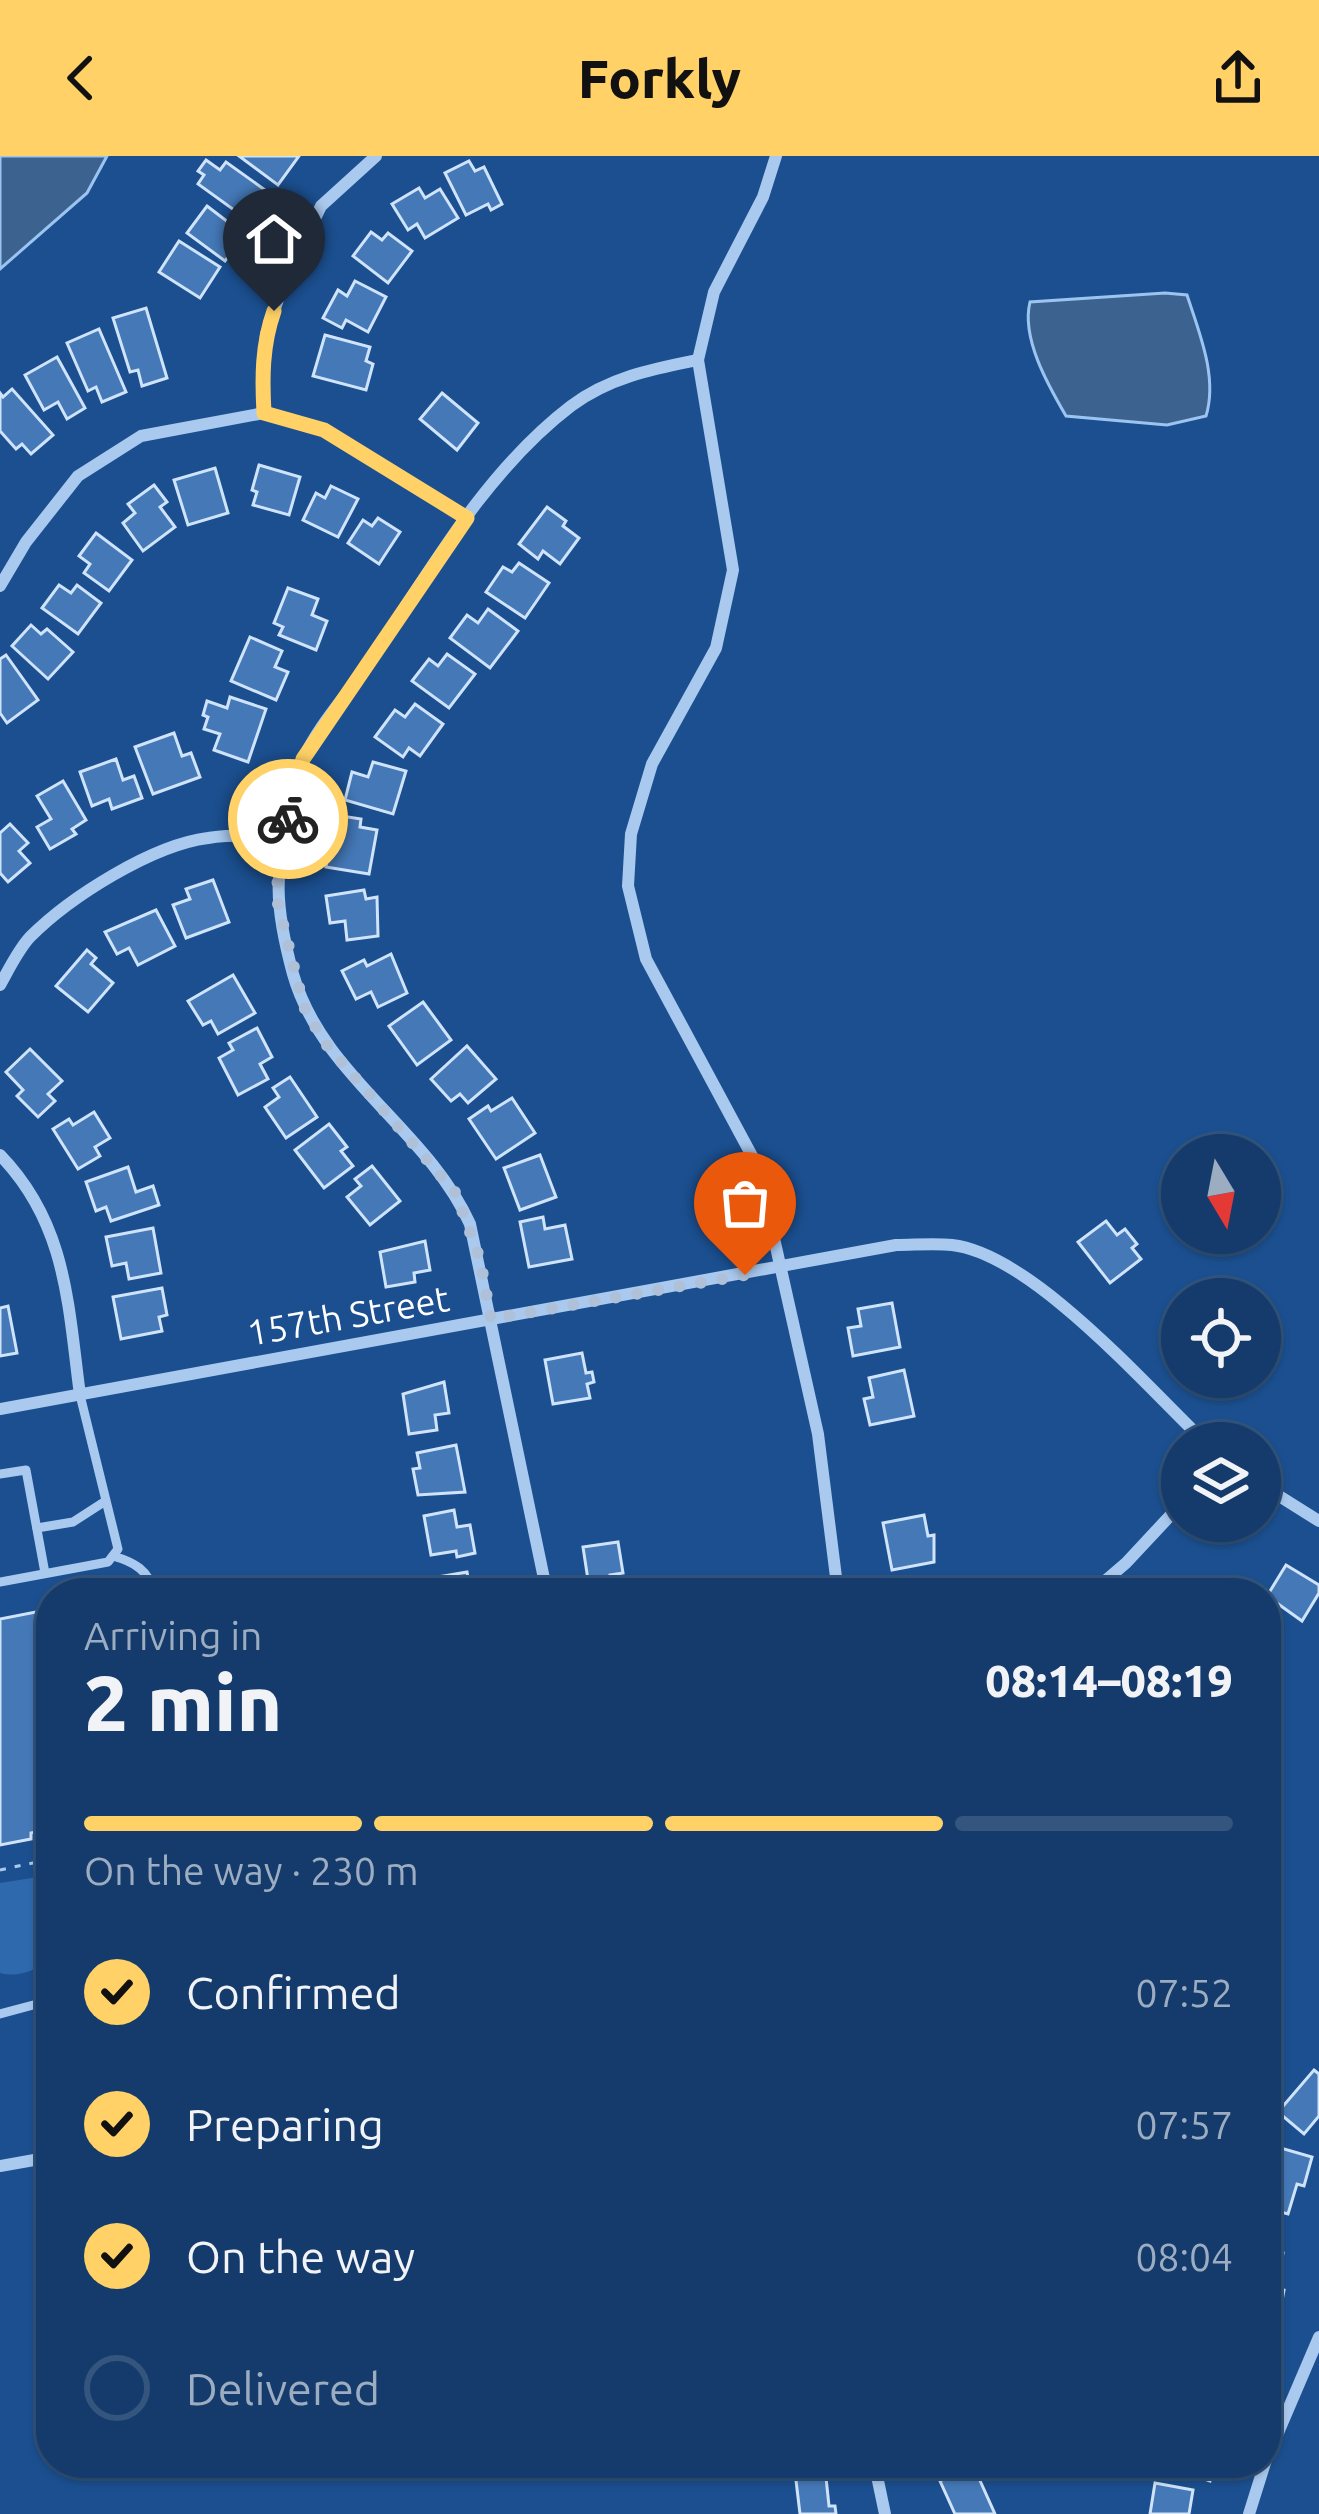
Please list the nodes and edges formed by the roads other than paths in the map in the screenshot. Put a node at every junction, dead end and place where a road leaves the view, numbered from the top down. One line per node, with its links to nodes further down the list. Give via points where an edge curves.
1 (376, 156): 4 (street, via 321,206 282,289 266,334)
2 (776, 156): 3 (street, via 714,292)
3 (698, 360): 5 (street, via 628,374 572,405); 10 (street, via 733,570 716,648 652,764 632,834 629,903 653,975 758,1168)
4 (264, 413): 5 (street, via 324,430); 6 (street, via 141,436 78,476)
5 (467, 518): 7 (street, via 303,759)
6 (0, 586)
7 (283, 836): 8 (street, via 209,837 136,865 27,940); 11 (street, via 278,904 304,1007 324,1042 455,1192)
8 (0, 985)
9 (0, 1155): 12 (street, via 42,1210 61,1259)
10 (781, 1269): 11 (street, 157th Street); 14 (street, 157th Street, via 896,1245 956,1245 1043,1287); 25 (street, via 818,1434)
11 (491, 1319): 12 (street, 157th Street); 24 (street)
12 (80, 1395): 13 (street, 157th Street); 17 (lane)
13 (0, 1409)
14 (1184, 1422)
15 (0, 1474): 20 (lane, via 26,1470)
16 (1281, 1497): 18 (street)
17 (104, 1502): 20 (lane, via 73,1522); 21 (lane, via 118,1549)
18 (1319, 1521)
19 (1161, 1526): 26 (street)
20 (37, 1528): 22 (lane)
21 (113, 1556): 22 (lane); 23 (lane)
22 (45, 1574): 27 (lane)
23 (149, 1578)
24 (544, 1578)
25 (836, 1578)
26 (1108, 1578)
27 (0, 1582)
28 (36, 2004): 29 (lane)
29 (0, 2014)
30 (36, 2160): 31 (street)
31 (0, 2166)
32 (1319, 2337): 33 (street)
33 (1281, 2427)
34 (877, 2478): 36 (street)
35 (1261, 2478): 37 (street)
36 (885, 2514)
37 (1249, 2514)

